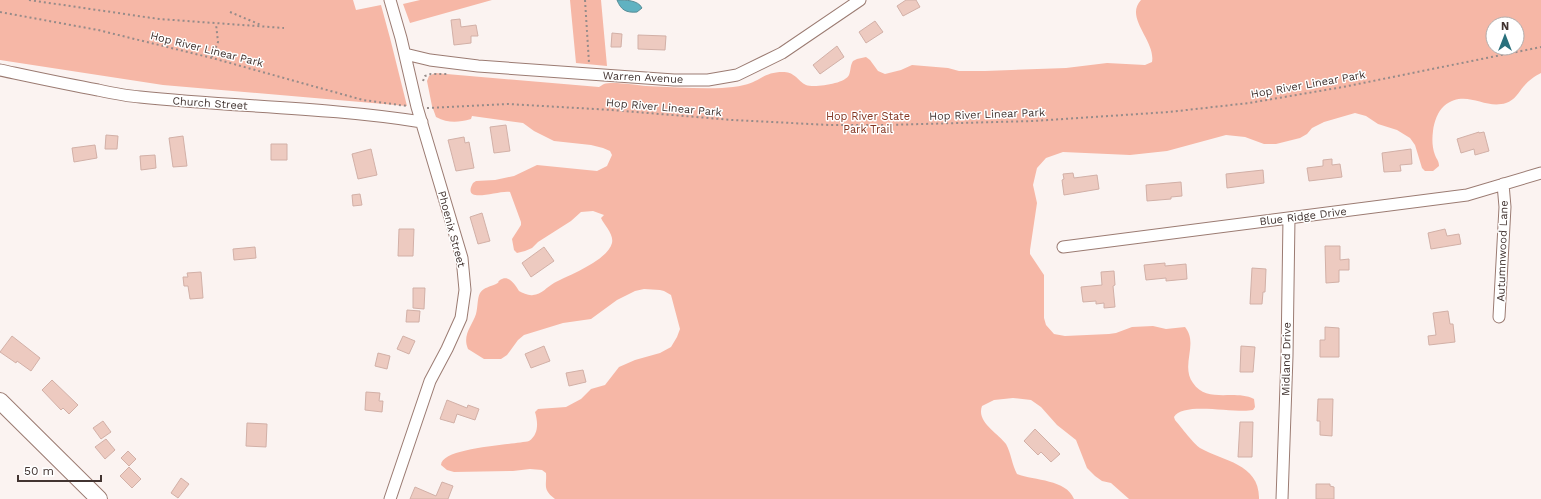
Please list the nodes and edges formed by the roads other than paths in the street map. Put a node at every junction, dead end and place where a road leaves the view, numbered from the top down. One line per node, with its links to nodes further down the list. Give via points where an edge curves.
1 (390, 0): 3 (street, Phoenix Street)
2 (860, 0): 3 (street, Warren Avenue, via 782,53 737,75 708,80 674,80 478,66)
3 (405, 54): 5 (street, Phoenix Street)
4 (0, 70): 5 (street, Church Street, via 138,97 326,110)
5 (422, 122): 13 (street, Phoenix Street, via 462,258 465,290 460,318 448,349 430,381)
6 (1541, 173): 7 (street, Blue Ridge Drive)
7 (1503, 184): 8 (street, Blue Ridge Drive, via 1466,196); 10 (street, Autumnwood Lane, via 1505,207)
8 (1289, 218): 9 (street, Blue Ridge Drive); 14 (street, Midland Drive)
9 (1062, 247)
10 (1499, 317)
11 (0, 401): 12 (street)
12 (99, 499)
13 (390, 499)
14 (1282, 499)

